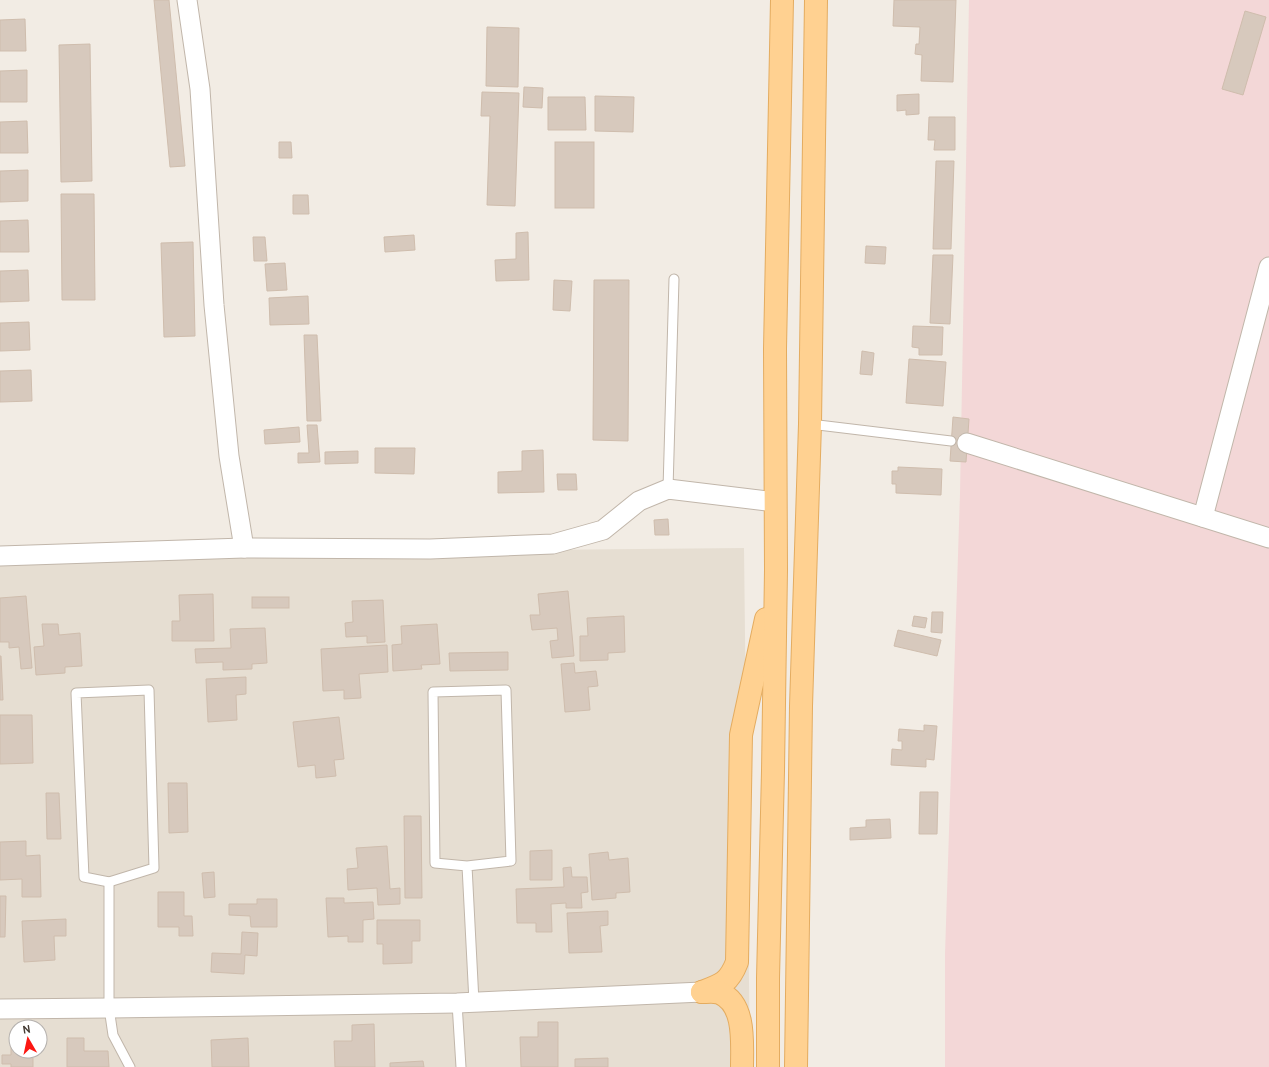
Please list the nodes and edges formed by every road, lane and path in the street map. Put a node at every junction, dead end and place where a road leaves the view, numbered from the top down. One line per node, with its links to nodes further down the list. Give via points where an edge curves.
1 (187, 0): 12 (street, via 200,89 214,305 229,456)
2 (782, 0): 9 (main road)
3 (816, 0): 6 (main road)
4 (1269, 267): 10 (street)
5 (674, 279): 8 (lane)
6 (810, 424): 7 (lane); 25 (main road, via 801,706)
7 (959, 442): 10 (street)
8 (668, 489): 9 (street); 12 (street, via 639,501 603,530 552,544 430,549)
9 (775, 502): 14 (main road)
10 (1203, 517): 11 (street)
11 (1269, 538)
12 (244, 548): 13 (street)
13 (0, 556)
14 (776, 570): 17 (main road, via 741,735 737,962 732,973 722,984); 24 (main road)
15 (467, 866): 15 (lane, via 435,863 433,692 506,690 511,861); 18 (lane)
16 (109, 882): 16 (lane, via 84,877 76,693 149,690 154,868); 20 (lane)
17 (702, 992): 18 (street); 23 (main road, via 720,993 732,1002 739,1015)
18 (466, 1002): 20 (street); 22 (lane)
19 (0, 1008): 20 (street)
20 (109, 1008): 21 (lane, via 113,1035)
21 (130, 1067)
22 (461, 1067)
23 (742, 1067)
24 (768, 1067)
25 (796, 1067)

